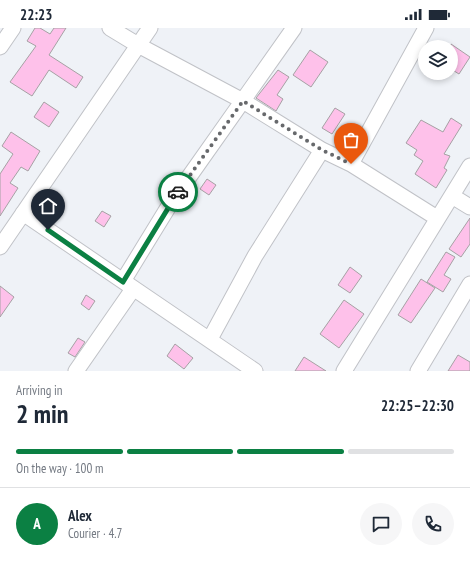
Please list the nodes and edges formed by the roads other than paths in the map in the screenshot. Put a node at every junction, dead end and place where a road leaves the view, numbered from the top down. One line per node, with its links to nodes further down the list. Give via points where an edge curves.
1 (13, 28): 6 (street)
2 (110, 28): 7 (street)
3 (150, 28): 7 (street)
4 (294, 28): 8 (street)
5 (426, 28): 10 (street)
6 (1, 43)
7 (138, 45): 8 (street); 14 (street)
8 (243, 101): 9 (street); 19 (street, via 172,201)
9 (322, 150): 10 (street); 20 (street, via 255,256)
10 (351, 164): 15 (street)
11 (470, 166): 12 (street)
12 (452, 196): 13 (street); 15 (street)
13 (470, 207)
14 (23, 213): 16 (street); 19 (street)
15 (437, 218): 23 (street)
16 (5, 227): 17 (street)
17 (0, 247)
18 (470, 284): 24 (street)
19 (128, 285): 20 (street); 21 (street)
20 (210, 339): 22 (street)
21 (76, 371)
22 (255, 371)
23 (344, 371)
24 (418, 371)

